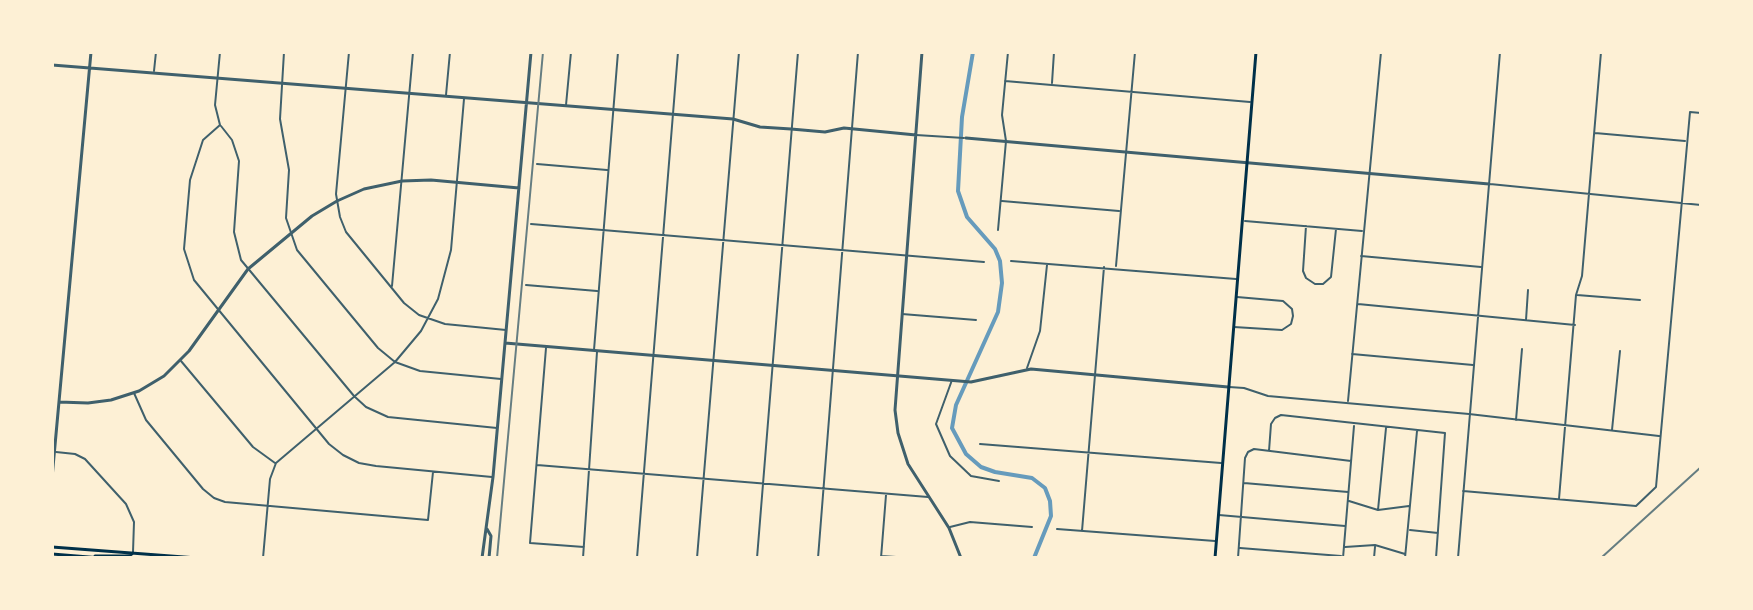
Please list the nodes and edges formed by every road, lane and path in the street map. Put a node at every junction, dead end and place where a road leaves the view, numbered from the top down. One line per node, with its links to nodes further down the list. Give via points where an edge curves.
1 (91, 52): 24 (street)
2 (156, 52): 25 (street)
3 (220, 52): 26 (street)
4 (284, 52): 28 (street)
5 (349, 52): 30 (street)
6 (413, 52): 32 (street)
7 (450, 52): 33 (street)
8 (531, 52): 36 (street)
9 (571, 52): 37 (street)
10 (618, 52): 38 (street)
11 (678, 52): 40 (street)
12 (739, 52): 41 (street)
13 (798, 52): 43 (street)
14 (858, 52): 44 (street)
15 (922, 52): 46 (street)
16 (1008, 52): 27 (street)
17 (1054, 52): 29 (street)
18 (1135, 52): 31 (street)
19 (1256, 52): 35 (main road)
20 (1381, 52): 54 (street)
21 (1500, 52): 57 (street)
22 (1601, 52): 45 (street)
23 (52, 65): 24 (street)
24 (90, 68): 25 (street); 125 (street)
25 (154, 73): 26 (street)
26 (217, 78): 28 (street); 42 (street)
27 (1005, 81): 29 (street); 48 (street)
28 (282, 83): 30 (street); 72 (street, via 279,111 288,162)
29 (1051, 85): 31 (street)
30 (346, 89): 32 (street); 60 (street)
31 (1131, 92): 35 (street); 50 (street)
32 (410, 94): 33 (street); 55 (street)
33 (446, 96): 34 (street)
34 (464, 98): 36 (street); 56 (street)
35 (1251, 102): 51 (main road)
36 (526, 104): 37 (street); 58 (street)
37 (566, 106): 38 (street)
38 (613, 110): 40 (street); 53 (street)
39 (1701, 113): 49 (street, via 1690,112)
40 (673, 115): 41 (street); 73 (street)
41 (733, 119): 43 (street); 74 (street)
42 (220, 125): 85 (street, via 238,154 235,240); 95 (street, via 203,140 192,168 184,241 190,273)
43 (791, 129): 44 (street); 75 (street)
44 (851, 129): 46 (street); 76 (street)
45 (1594, 133): 49 (street); 59 (street)
46 (916, 135): 47 (street); 77 (street)
47 (966, 138): 48 (street)
48 (1006, 141): 50 (street); 61 (street)
49 (1687, 141): 62 (street)
50 (1126, 152): 51 (street); 64 (street)
51 (1246, 162): 54 (street); 65 (main road)
52 (537, 164): 53 (street)
53 (608, 170): 70 (street)
54 (1369, 173): 57 (street); 71 (street)
55 (402, 181): 56 (street); 60 (street); 88 (street)
56 (457, 183): 58 (street); 98 (street, via 449,263)
57 (1489, 184): 59 (street); 83 (street)
58 (519, 188): 103 (street)
59 (1589, 192): 62 (street); 91 (street)
60 (337, 201): 72 (street); 88 (street, via 350,239)
61 (1000, 201): 64 (street); 69 (street)
62 (1682, 202): 63 (street); 136 (street)
63 (1701, 205)
64 (1121, 212): 84 (street)
65 (1241, 221): 67 (street); 86 (main road)
66 (531, 224): 70 (street)
67 (1306, 226): 68 (street); 68 (street, via 1304,275 1319,285 1331,277)
68 (1336, 229): 71 (street)
69 (998, 230)
70 (603, 231): 73 (street); 90 (street)
71 (1363, 231): 78 (street)
72 (289, 234): 85 (street); 113 (street, via 301,256)
73 (663, 236): 74 (street); 110 (street)
74 (723, 240): 75 (street); 111 (street)
75 (783, 245): 76 (street); 114 (street)
76 (843, 250): 77 (street); 116 (street)
77 (906, 256): 80 (street); 96 (street)
78 (1361, 256): 83 (street); 94 (street)
79 (1011, 261): 81 (street)
80 (984, 262)
81 (1047, 264): 82 (street); 117 (street, via 1040,331)
82 (1104, 267): 84 (street); 119 (street)
83 (1482, 267): 97 (street)
84 (1116, 268): 86 (street)
85 (248, 269): 95 (street); 124 (street)
86 (1236, 279): 92 (main road)
87 (526, 285): 90 (street)
88 (392, 289): 98 (street)
89 (1528, 290): 100 (street)
90 (599, 291): 107 (street)
91 (1576, 295): 93 (street); 101 (street)
92 (1235, 297): 102 (main road); 102 (street, via 1283,301 1293,316 1282,330)
93 (1640, 300)
94 (1357, 304): 97 (street); 109 (street)
95 (218, 311): 112 (street); 132 (street)
96 (901, 314): 99 (street); 118 (street)
97 (1478, 316): 100 (street); 115 (street)
98 (428, 319): 103 (street); 113 (street)
99 (976, 320)
100 (1526, 320): 101 (street)
101 (1575, 325): 130 (street)
102 (1232, 327): 122 (main road)
103 (506, 330): 104 (street)
104 (505, 343): 105 (street); 120 (street)
105 (547, 347): 107 (street); 144 (street)
106 (1522, 349): 128 (street)
107 (596, 351): 110 (street); 145 (street)
108 (1620, 351): 135 (street)
109 (1352, 354): 115 (street); 126 (street)
110 (653, 355): 111 (street); 147 (street)
111 (713, 360): 114 (street); 150 (street)
112 (181, 361): 123 (street); 142 (street, via 253,447)
113 (395, 362): 120 (street, via 420,371); 124 (street)
114 (773, 365): 116 (street); 153 (street)
115 (1474, 365): 127 (street)
116 (833, 370): 118 (street); 155 (street)
117 (1027, 370): 119 (street); 121 (street, via 971,382)
118 (897, 375): 121 (street); 160 (street, via 901,445)
119 (1095, 375): 122 (street); 140 (street)
120 (501, 379): 133 (street)
121 (952, 379): 151 (street, via 936,424 950,456 971,476)
122 (1228, 387): 126 (street); 143 (main road)
123 (134, 393): 125 (street, via 100,402); 154 (street, via 146,420)
124 (354, 396): 132 (street); 133 (street, via 388,417)
125 (59, 402): 138 (street)
126 (1348, 403): 127 (street)
127 (1469, 414): 128 (street); 156 (street)
128 (1516, 420): 130 (street)
129 (1354, 425): 131 (street); 139 (street, via 1281,415 1271,424); 141 (street)
130 (1565, 425): 135 (street); 161 (street)
131 (1386, 427): 134 (street); 165 (street)
132 (316, 428): 142 (street); 146 (street, via 336,450 359,463)
133 (497, 428): 148 (street)
134 (1417, 430): 164 (street); 175 (street, via 1445,433)
135 (1612, 430): 136 (street)
136 (1660, 436): 161 (street, via 1656,487 1636,506)
137 (980, 444): 140 (street)
138 (54, 451): 149 (street); 182 (street, via 85,459 126,504 134,522)
139 (1269, 451): 141 (street); 152 (street, via 1248,452)
140 (1088, 452): 143 (street); 174 (street)
141 (1351, 461): 157 (street)
142 (276, 463): 163 (street)
143 (1222, 463): 166 (main road)
144 (537, 465): 145 (street); 179 (street, via 530,543)
145 (588, 470): 147 (street); 179 (street)
146 (433, 471): 148 (street); 163 (street, via 428,520)
147 (644, 474): 150 (street); 194 (street)
148 (493, 477): 171 (street)
149 (52, 478)
150 (704, 479): 153 (street); 195 (street)
151 (999, 481)
152 (1243, 483): 157 (street); 167 (street)
153 (763, 484): 155 (street); 196 (street)
154 (203, 489): 158 (street); 163 (street, via 225,502)
155 (823, 489): 159 (street); 197 (street)
156 (1463, 491): 161 (street); 204 (street)
157 (1348, 492): 162 (street)
158 (199, 493)
159 (886, 494): 160 (street); 186 (street)
160 (929, 497): 170 (street)
161 (1559, 499)
162 (1348, 501): 165 (street); 168 (street)
163 (268, 506): 190 (street)
164 (1410, 506): 165 (street); 173 (street)
165 (1378, 510)
166 (1218, 515): 167 (street); 176 (main road)
167 (1240, 517): 168 (street); 180 (street)
168 (1346, 526): 181 (street)
169 (1032, 527): 170 (street, via 970,522)
170 (949, 528): 199 (street)
171 (487, 529): 191 (street); 192 (street)
172 (1057, 529): 174 (street)
173 (1408, 530): 175 (street); 184 (street)
174 (1082, 531): 176 (street)
175 (1438, 533): 203 (street)
176 (1216, 541): 200 (main road)
177 (1375, 545): 181 (street); 184 (street); 202 (street)
178 (52, 547): 182 (main road)
179 (584, 547): 193 (street)
180 (1238, 548): 187 (street); 201 (street)
181 (1344, 548): 187 (street)
182 (133, 553): 185 (main road); 189 (main road)
183 (52, 554): 185 (main road)
184 (1406, 556)
185 (87, 557): 188 (main road)
186 (881, 557): 198 (street)
187 (1343, 557)
188 (101, 558)
189 (197, 558)
190 (263, 558)
191 (482, 558)
192 (489, 558)
193 (583, 558)
194 (637, 558)
195 (697, 558)
196 (757, 558)
197 (818, 558)
198 (911, 558)
199 (961, 558)
200 (1215, 558)
201 (1238, 558)
202 (1374, 558)
203 (1436, 558)
204 (1458, 558)

